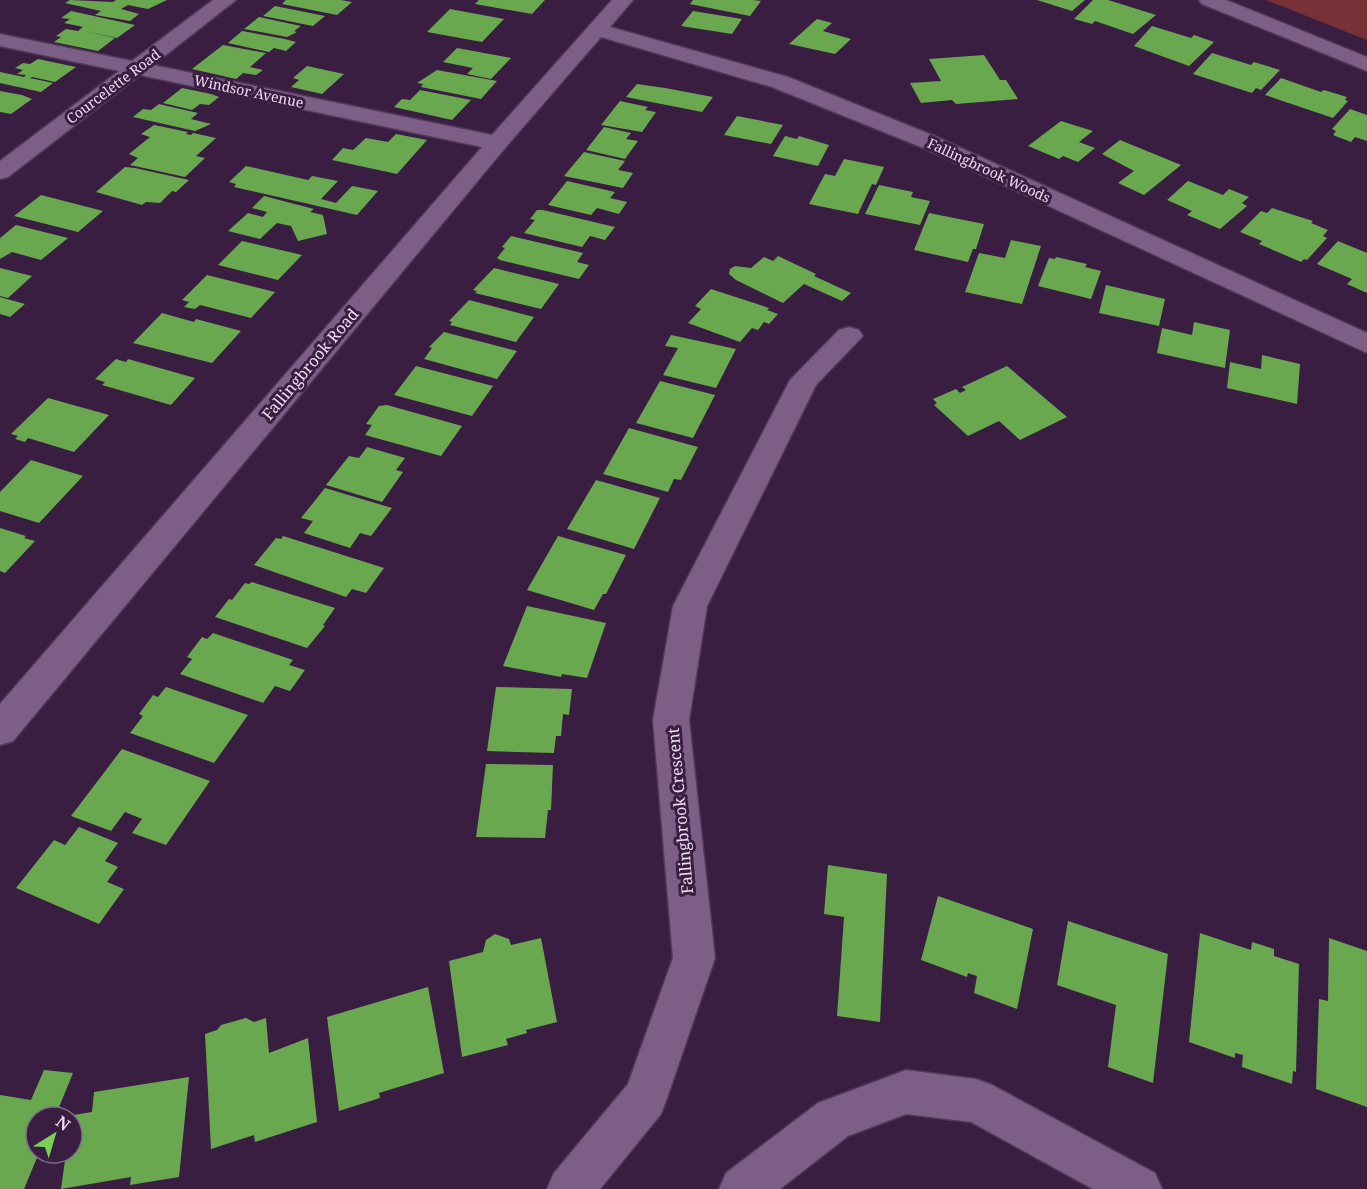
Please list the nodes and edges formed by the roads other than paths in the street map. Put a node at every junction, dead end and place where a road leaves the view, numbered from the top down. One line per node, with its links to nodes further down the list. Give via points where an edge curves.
1 (226, 0): 7 (street, Courcelette Road)
2 (623, 0): 4 (street, Fallingbrook Road)
3 (1209, 0): 6 (street)
4 (598, 30): 8 (street, Fallingbrook Road); 11 (street, Fallingbrook Woods, via 780,82 929,142)
5 (0, 40): 7 (street, Windsor Avenue)
6 (1367, 65)
7 (135, 68): 8 (street, Windsor Avenue); 9 (street, Courcelette Road)
8 (497, 143): 12 (street, Fallingbrook Road)
9 (0, 172)
10 (849, 336): 13 (street, Fallingbrook Crescent, via 804,380 690,606 671,720 694,958 645,1098)
11 (1367, 344)
12 (0, 730)
13 (570, 1189)
14 (742, 1189): 15 (street, via 834,1119 906,1092 976,1101)
15 (1139, 1189)

